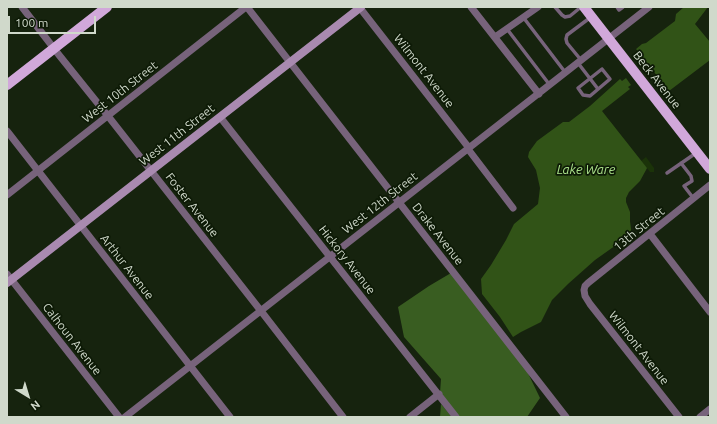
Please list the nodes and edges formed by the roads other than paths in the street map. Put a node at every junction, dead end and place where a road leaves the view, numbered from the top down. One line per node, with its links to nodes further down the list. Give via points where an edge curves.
1 (22, 7): 20 (street, Foster Avenue)
2 (107, 7): 20 (main road)
3 (246, 7): 21 (street, Drake Avenue); 29 (street, West 10th Street)
4 (361, 7): 21 (main road, West 11th Street); 32 (street, Wilmont Avenue)
5 (471, 7): 18 (street)
6 (538, 7): 16 (street)
7 (555, 7): 14 (lane)
8 (572, 7): 12 (lane)
9 (617, 7): 10 (lane, via 620,10)
10 (623, 7)
11 (649, 7): 19 (street, West 12th Street)
12 (580, 8): 14 (lane, via 565,17); 15 (main road, Beck Avenue)
13 (563, 9): 14 (lane)
14 (559, 12)
15 (591, 16): 19 (main road, Beck Avenue); 22 (lane, via 567,35 566,39)
16 (523, 17): 17 (street); 23 (lane)
17 (507, 29): 18 (street); 26 (lane)
18 (494, 37): 28 (street)
19 (609, 39): 22 (street, West 12th Street); 33 (main road, Beck Avenue)
20 (54, 49): 25 (main road); 29 (street, Foster Avenue)
21 (290, 62): 30 (main road, West 11th Street); 42 (street, Drake Avenue)
22 (580, 62): 23 (street, West 12th Street); 24 (lane)
23 (566, 73): 26 (street, West 12th Street)
24 (589, 78): 27 (lane); 27 (lane, via 578,88 583,95 590,96); 27 (lane, via 602,69 610,79)
25 (7, 85)
26 (550, 85): 28 (street, West 12th Street)
27 (598, 89)
28 (539, 94): 32 (street, West 12th Street)
29 (108, 116): 36 (street, West 10th Street); 37 (street, Foster Avenue)
30 (220, 116): 37 (main road, West 11th Street); 46 (street, Hickory Avenue)
31 (7, 131): 36 (street, Arthur Avenue)
32 (469, 148): 42 (street, West 12th Street); 43 (street, Wilmont Avenue)
33 (697, 152): 34 (lane); 35 (main road, Beck Avenue)
34 (680, 163): 38 (lane); 41 (lane, via 691,176 692,181 684,186)
35 (710, 169)
36 (38, 170): 40 (street, West 10th Street); 44 (street, Arthur Avenue)
37 (151, 171): 44 (main road, West 11th Street); 49 (street, Foster Avenue)
38 (667, 173)
39 (710, 186): 41 (street, 13th Street)
40 (7, 194)
41 (694, 199): 45 (street, 13th Street)
42 (399, 202): 46 (street, West 12th Street); 60 (street, Drake Avenue)
43 (513, 208)
44 (81, 225): 47 (main road, West 11th Street); 51 (street, Arthur Avenue)
45 (650, 234): 48 (street, 13th Street, via 584,287); 50 (street)
46 (330, 256): 49 (street, West 12th Street); 52 (street, Hickory Avenue)
47 (8, 279): 54 (street, Calhoun Avenue)
48 (584, 291): 61 (street, Wilmont Avenue, via 590,304)
49 (261, 311): 51 (street, West 12th Street); 57 (street, Foster Avenue)
50 (710, 312)
51 (191, 367): 55 (street, West 12th Street); 56 (street, Arthur Avenue)
52 (439, 394): 58 (street); 59 (street, Hickory Avenue)
53 (710, 409): 62 (street)
54 (119, 417)
55 (125, 417)
56 (230, 417)
57 (343, 417)
58 (410, 417)
59 (456, 417)
60 (566, 417)
61 (679, 417)
62 (700, 417)

